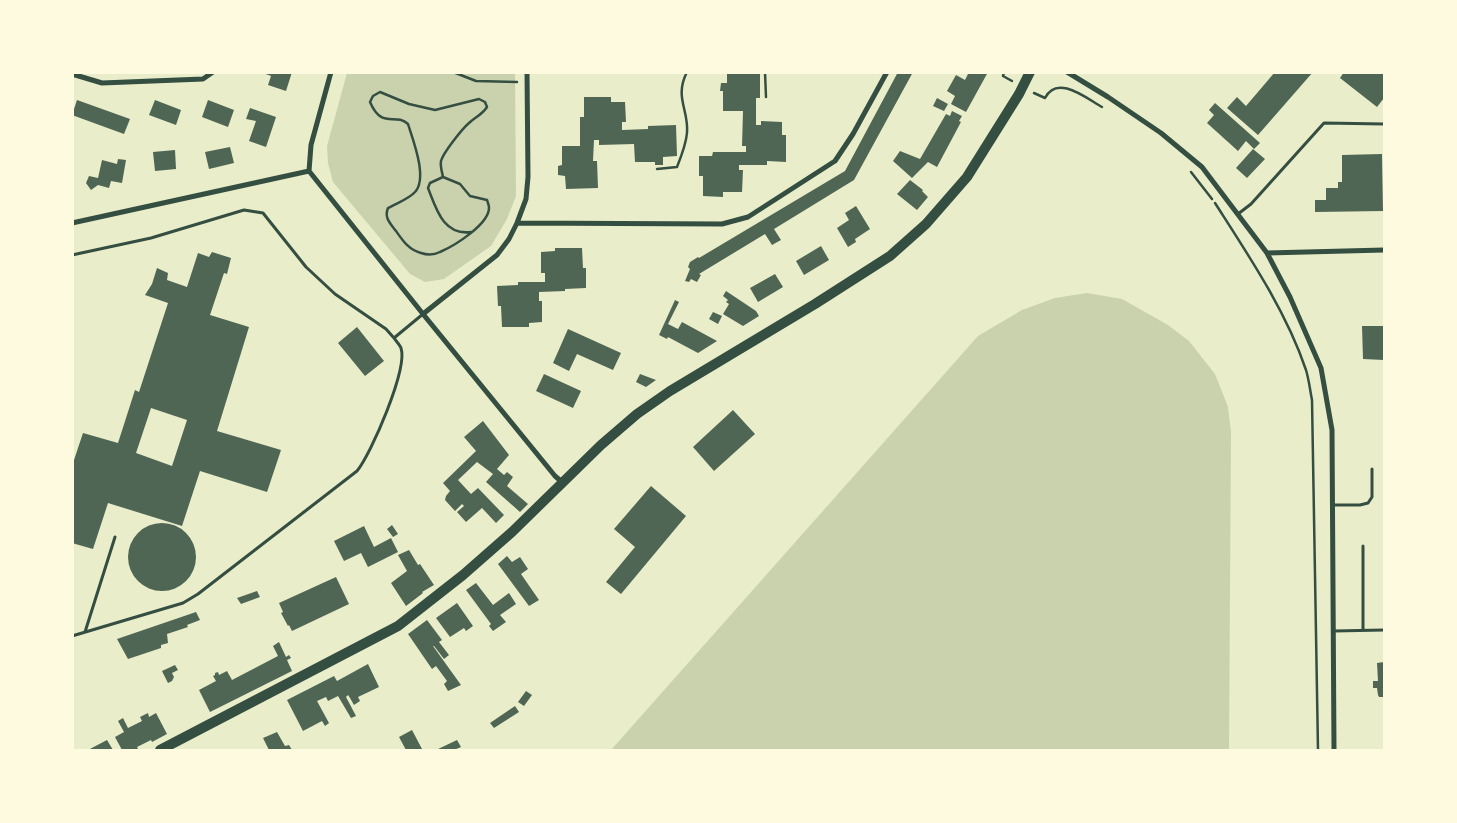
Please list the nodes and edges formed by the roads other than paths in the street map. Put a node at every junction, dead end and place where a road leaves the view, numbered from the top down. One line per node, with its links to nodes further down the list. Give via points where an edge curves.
1 (213, 72): 7 (street, via 203,78 102,84)
2 (331, 72): 9 (street, via 311,145)
3 (527, 72): 12 (street, via 528,177 526,199)
4 (887, 72): 12 (street, via 835,161 748,217 722,224)
5 (1030, 72): 19 (main road, via 967,177 926,224 890,256 670,391 637,414)
6 (1067, 72): 10 (street, via 1161,133 1202,167)
7 (72, 74)
8 (1384, 124): 10 (lane, via 1324,124)
9 (309, 170): 11 (street); 16 (street)
10 (1238, 214): 14 (street)
11 (72, 223)
12 (518, 223): 16 (street, via 497,255)
13 (1384, 250): 14 (street)
14 (1267, 253): 20 (street, via 1290,296 1320,368 1332,430)
15 (72, 255): 17 (lane, via 151,238 244,210 263,214 306,267 335,294)
16 (423, 314): 17 (lane); 19 (street)
17 (394, 338): 26 (lane, via 401,348 401,368 369,454 357,471 183,603)
18 (1372, 469): 20 (lane, via 1372,497 1368,503)
19 (562, 482): 28 (main road, via 477,563 398,626)
20 (1332, 504): 23 (street)
21 (115, 537): 26 (lane)
22 (1363, 546): 24 (lane)
23 (1333, 630): 24 (lane); 29 (street)
24 (1363, 630): 25 (lane)
25 (1384, 630)
26 (85, 632): 27 (lane)
27 (72, 636)
28 (160, 750)
29 (1334, 750)

